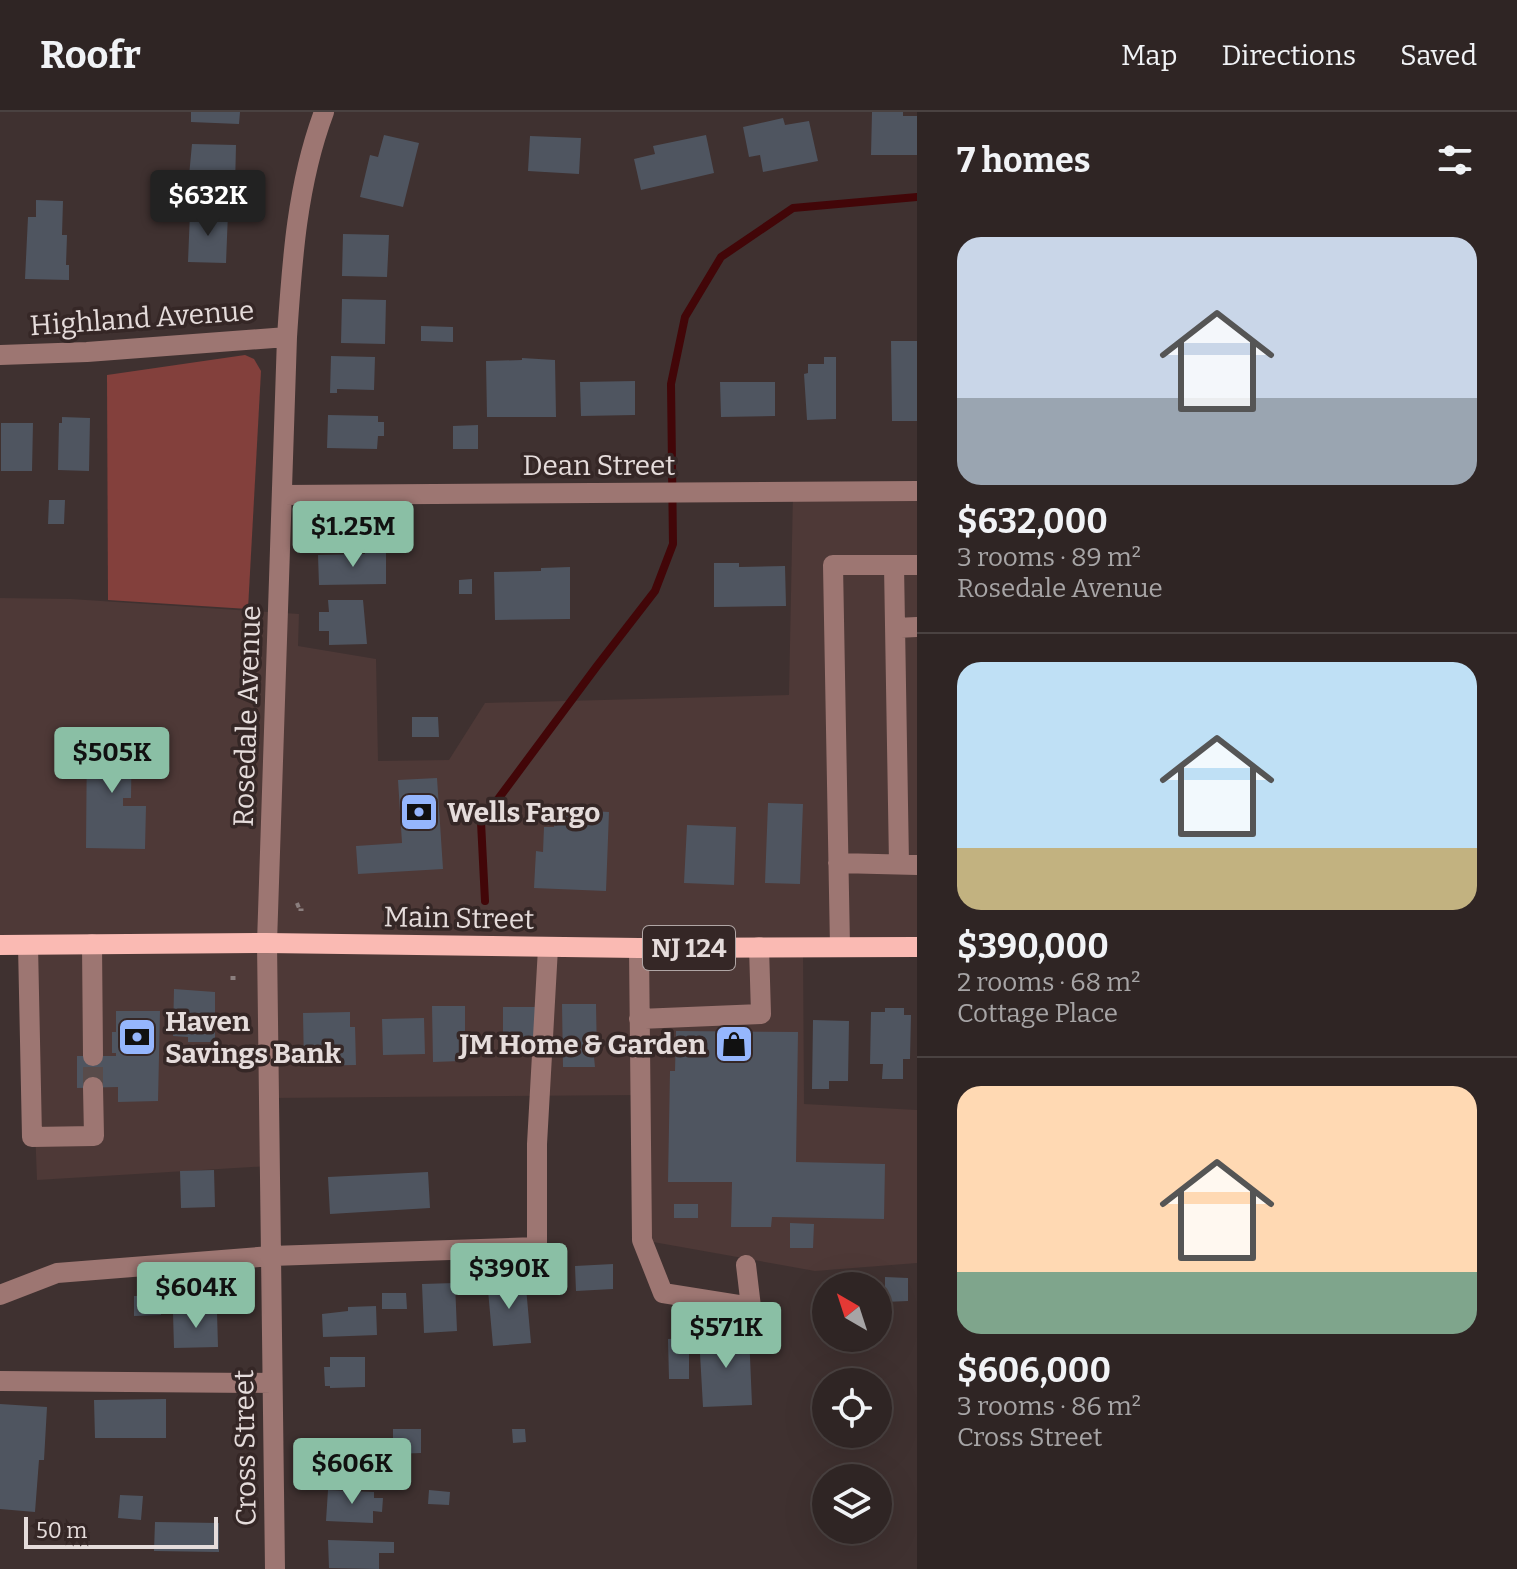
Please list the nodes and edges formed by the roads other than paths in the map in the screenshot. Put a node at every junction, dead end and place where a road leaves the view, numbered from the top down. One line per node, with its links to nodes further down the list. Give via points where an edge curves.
1 (324, 112): 2 (street, Rosedale Avenue, via 302,187)
2 (287, 337): 3 (street, Highland Avenue); 5 (street, Rosedale Avenue)
3 (0, 355)
4 (917, 491): 5 (street, Dean Street)
5 (282, 495): 11 (street, Rosedale Avenue)
6 (894, 565): 7 (street); 8 (street); 9 (street, via 833,565)
7 (917, 565)
8 (907, 628): 10 (street)
9 (838, 863): 10 (street); 16 (street)
10 (908, 864)
11 (267, 943): 12 (main road, Main Street / NJ 124); 18 (main road, Main Street / NJ 124); 23 (street, Cross Street)
12 (92, 944): 14 (main road, Main Street / NJ 124); 21 (street)
13 (0, 945): 14 (main road, Main Street / NJ 124)
14 (28, 945): 22 (street, via 32,1137 94,1136)
15 (759, 947): 16 (main road, Main Street / NJ 124); 19 (main road, Main Street / NJ 124); 20 (street, via 761,1014)
16 (840, 947): 17 (main road, Main Street / NJ 124)
17 (917, 947)
18 (548, 948): 19 (main road, Main Street / NJ 124); 23 (street, via 537,1247)
19 (639, 948): 20 (street)
20 (639, 1019): 24 (street, via 642,1240 663,1293 751,1307)
21 (93, 1056)
22 (93, 1087)
23 (271, 1256): 25 (street, via 57,1273); 27 (street, Cross Street)
24 (746, 1265)
25 (0, 1295)
26 (0, 1381): 27 (street)
27 (272, 1383): 28 (street, Cross Street)
28 (275, 1569)

